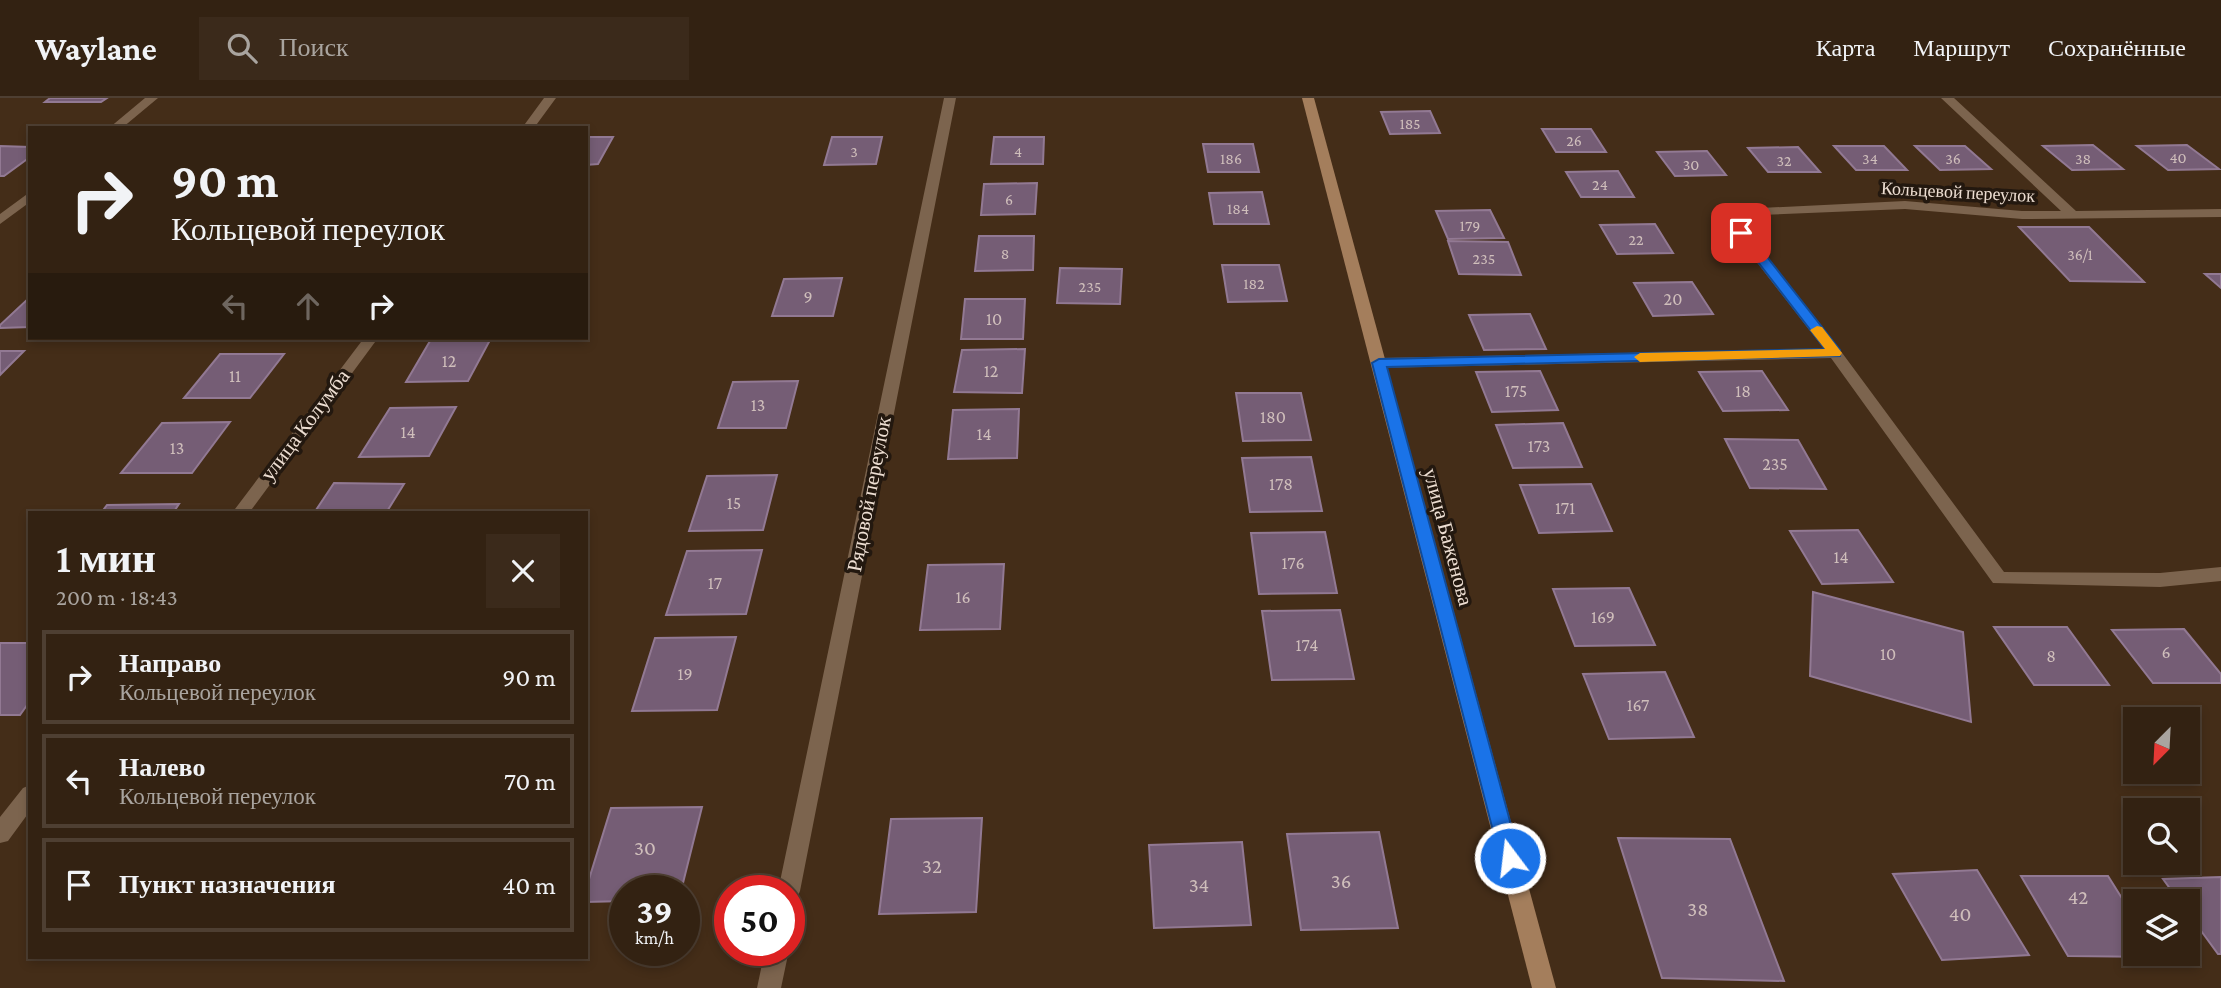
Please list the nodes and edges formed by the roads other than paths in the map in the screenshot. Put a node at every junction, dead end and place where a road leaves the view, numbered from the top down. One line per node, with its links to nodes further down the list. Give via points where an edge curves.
1 (152, 98): 6 (street)
2 (550, 98): 7 (street)
3 (950, 98): 19 (street, Рядовой переулок)
4 (1308, 98): 14 (main road, улица Баженова)
5 (1947, 98): 10 (street, Кольцевой переулок)
6 (117, 126)
7 (529, 126)
8 (28, 198): 11 (street)
9 (2221, 212): 10 (street, Кольцевой переулок)
10 (2073, 215): 13 (street, Кольцевой переулок, via 1905,205 1726,213)
11 (0, 220)
12 (370, 340): 15 (street, улица Колумба)
13 (1835, 353): 14 (street); 16 (street, Кольцевой переулок, via 1999,578 2160,580)
14 (1379, 363): 22 (main road, улица Баженова)
15 (241, 511)
16 (2221, 574)
17 (28, 797): 18 (street)
18 (0, 834)
19 (792, 875)
20 (774, 966): 21 (street)
21 (769, 988)
22 (1544, 988)

